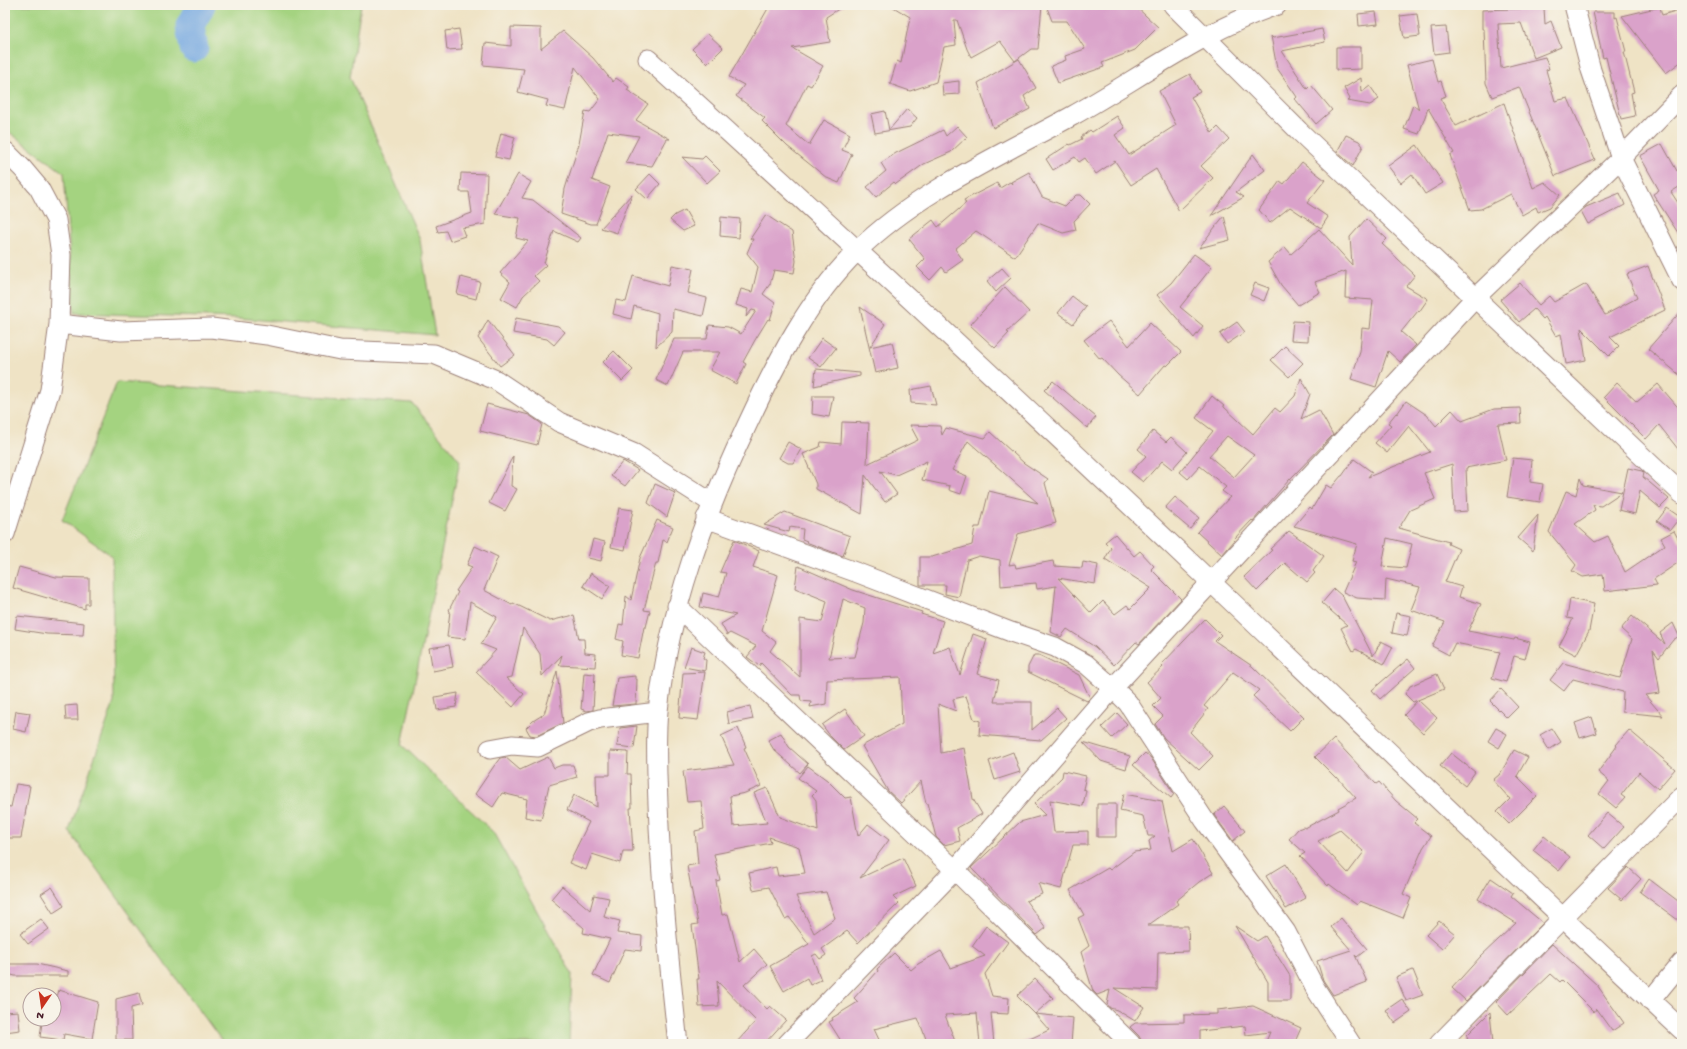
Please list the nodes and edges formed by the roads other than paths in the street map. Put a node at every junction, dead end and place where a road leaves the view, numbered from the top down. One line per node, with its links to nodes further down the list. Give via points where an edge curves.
1 (1173, 5): 4 (street)
2 (1277, 5): 4 (street, via 1230,24)
3 (1574, 5): 8 (street, via 1591,70)
4 (1205, 38): 9 (street, via 934,193 900,214); 11 (street)
5 (648, 59): 9 (street)
6 (1682, 95): 8 (street)
7 (5, 151): 12 (street, via 40,188 56,220 61,255)
8 (1622, 158): 10 (street); 11 (street)
9 (858, 250): 14 (street, via 805,315 767,382); 16 (street)
10 (1682, 281)
11 (1475, 298): 13 (street); 16 (street)
12 (59, 324): 14 (street, via 120,331 211,328 267,335 340,350 434,354 496,380 559,422 635,454 683,483); 15 (street, via 50,390)
13 (1682, 494)
14 (709, 511): 17 (street); 18 (street, via 858,572 1055,647 1086,664)
15 (5, 534)
16 (1212, 582): 18 (street); 23 (street)
17 (677, 606): 19 (street, via 666,656); 22 (street)
18 (1113, 688): 22 (street); 30 (street, via 1128,703 1205,821 1286,932 1315,988)
19 (658, 712): 20 (street, via 589,722 538,747 512,745); 27 (street, via 661,873)
20 (490, 749)
21 (1682, 796): 23 (street)
22 (955, 870): 28 (street); 29 (street)
23 (1563, 918): 25 (street); 31 (street)
24 (1682, 962): 25 (street)
25 (1650, 1001): 26 (street)
26 (1682, 1030)
27 (678, 1044)
28 (787, 1044)
29 (1131, 1044)
30 (1351, 1044)
31 (1439, 1044)

